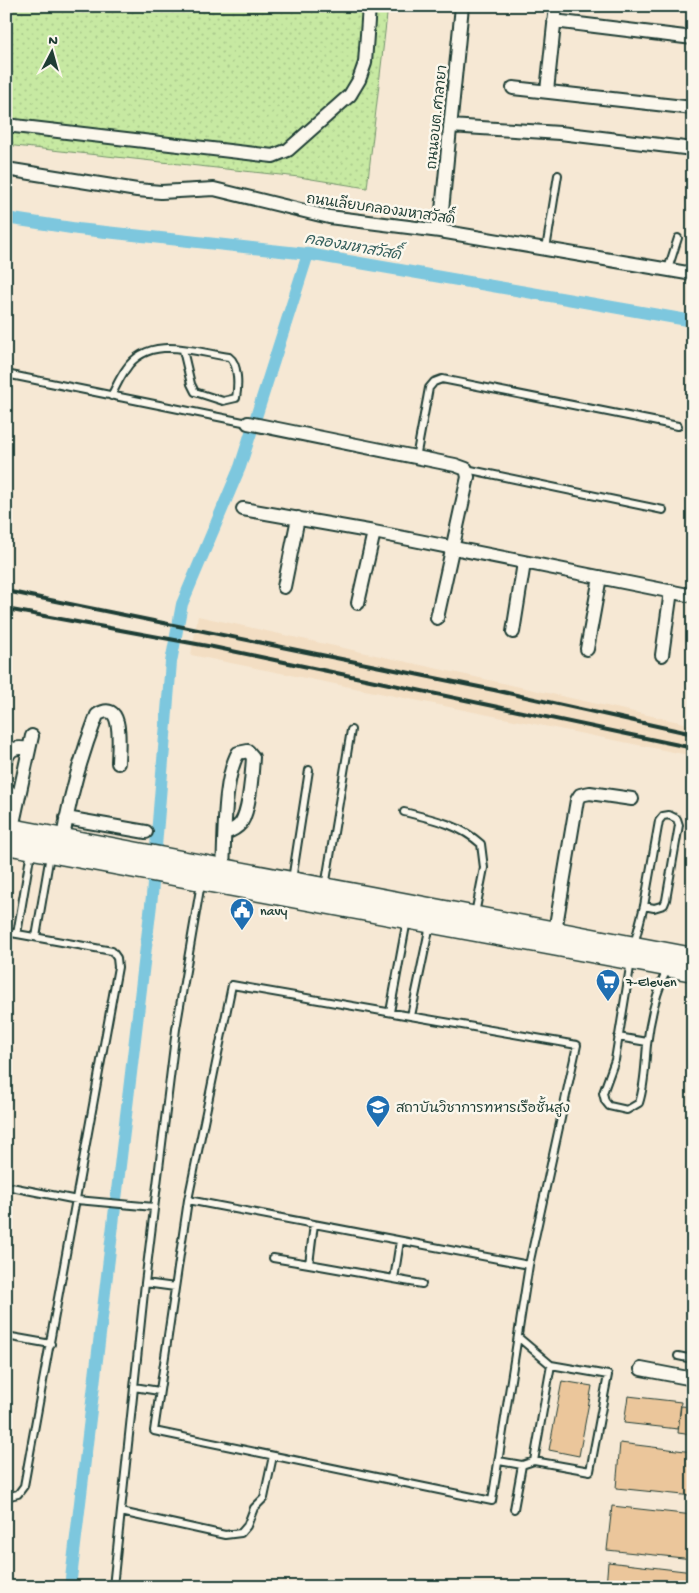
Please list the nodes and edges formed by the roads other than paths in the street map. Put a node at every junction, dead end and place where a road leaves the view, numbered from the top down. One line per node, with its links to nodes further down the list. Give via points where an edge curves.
1 (369, 6): 9 (street, via 364,63 350,95 288,150 273,156)
2 (462, 6): 10 (street, ถนนอบต.ศาลายา)
3 (556, 6): 4 (street)
4 (554, 21): 5 (street); 7 (street)
5 (693, 38)
6 (513, 88): 7 (street)
7 (547, 92): 8 (street)
8 (693, 108)
9 (6, 125)
10 (450, 126): 11 (street); 14 (street, ถนนอบต.ศาลายา)
11 (693, 149)
12 (6, 169): 14 (street, ถนนเลียบคลองมหาสวัสดิ์, via 137,190 214,189 329,217)
13 (558, 175): 16 (lane)
14 (440, 231): 16 (street, ถนนเลียบคลองมหาสวัสดิ์)
15 (678, 238): 17 (lane)
16 (546, 249): 17 (street, ถนนเลียบคลองมหาสวัสดิ์)
17 (668, 269): 18 (street, ถนนเลียบคลองมหาสวัสดิ์)
18 (693, 274)
19 (183, 350): 19 (lane, via 233,359 236,365 236,398 223,401 195,392); 21 (lane, via 158,347 144,352 126,368)
20 (6, 374): 21 (lane)
21 (111, 396): 22 (lane)
22 (248, 423): 24 (street)
23 (678, 426): 24 (lane, via 442,379 429,388)
24 (416, 458): 25 (street)
25 (466, 469): 27 (lane); 30 (street, via 468,476)
26 (243, 509): 28 (street)
27 (663, 510)
28 (298, 518): 29 (street); 33 (street)
29 (374, 532): 30 (street); 36 (street)
30 (452, 547): 31 (street); 37 (street)
31 (524, 563): 32 (street); 38 (street)
32 (600, 577): 34 (street); 39 (street)
33 (284, 587)
34 (671, 591): 35 (street); 40 (street)
35 (693, 596)
36 (358, 603)
37 (437, 618)
38 (513, 632)
39 (587, 649)
40 (662, 655)
41 (351, 730): 61 (lane)
42 (6, 759): 47 (street, via 14,748 31,743)
43 (118, 762): 49 (street, via 118,723 109,712 102,712 97,715 80,756)
44 (308, 770): 59 (lane)
45 (6, 788): 47 (street)
46 (632, 799): 66 (street, via 590,793 580,795 577,800)
47 (17, 801): 51 (street)
48 (404, 812): 63 (lane, via 452,824 481,844 484,868)
49 (66, 818): 50 (street); 53 (street)
50 (146, 832)
51 (8, 834): 54 (main road)
52 (225, 834): 52 (street, via 237,828 246,808 253,757 248,751 238,753 234,760); 58 (street)
53 (58, 837): 54 (main road); 55 (main road); 56 (main road)
54 (33, 841): 55 (main road); 68 (lane)
55 (50, 854): 56 (main road); 69 (lane)
56 (134, 861): 57 (main road)
57 (174, 869): 58 (main road); 60 (main road)
58 (223, 869): 59 (main road)
59 (292, 882): 61 (main road)
60 (201, 883): 64 (main road); 81 (lane)
61 (325, 888): 63 (main road)
62 (644, 906): 62 (lane, via 659,907 666,900 679,825 677,819 670,815 659,821); 70 (lane)
63 (474, 916): 66 (main road)
64 (408, 920): 65 (main road); 74 (lane)
65 (430, 924): 70 (main road); 75 (lane)
66 (555, 931): 70 (main road)
67 (6, 932): 68 (lane)
68 (17, 934): 69 (lane)
69 (36, 937): 79 (lane, via 112,952 117,958)
70 (632, 953): 71 (main road); 72 (main road); 76 (lane)
71 (693, 957)
72 (668, 968): 73 (main road); 77 (lane, via 656,997)
73 (693, 972)
74 (390, 1012): 75 (lane); 80 (lane, via 232,985)
75 (411, 1016): 86 (lane, via 577,1045)
76 (618, 1038): 77 (lane); 77 (lane, via 615,1060 603,1093 609,1106 627,1110 638,1103 642,1093)
77 (647, 1042)
78 (6, 1186): 79 (lane)
79 (77, 1200): 81 (lane); 93 (lane)
80 (188, 1200): 82 (lane); 90 (lane)
81 (151, 1207): 88 (lane)
82 (314, 1224): 83 (lane); 85 (lane)
83 (400, 1241): 86 (lane); 87 (lane)
84 (273, 1258): 85 (lane)
85 (309, 1264): 87 (lane)
86 (529, 1265): 92 (lane)
87 (394, 1279): 89 (lane)
88 (145, 1283): 90 (lane); 99 (lane)
89 (422, 1284)
90 (175, 1287): 100 (lane)
91 (6, 1336): 93 (lane)
92 (518, 1336): 96 (lane); 102 (lane)
93 (51, 1344): 105 (lane, via 24,1486 18,1494)
94 (678, 1356): 95 (lane)
95 (693, 1359)
96 (551, 1365): 103 (lane); 103 (lane, via 608,1375 590,1471)
97 (641, 1369): 98 (street)
98 (693, 1379)
99 (134, 1387): 100 (lane); 107 (lane)
100 (160, 1391): 101 (lane, via 154,1431)
101 (273, 1456): 102 (lane, via 492,1501); 107 (lane, via 264,1498 254,1508 241,1533 225,1535)
102 (499, 1461): 104 (lane)
103 (534, 1461): 104 (lane)
104 (522, 1465): 106 (lane)
105 (6, 1497)
106 (514, 1509)
107 (121, 1512): 108 (lane)
108 (113, 1587)

